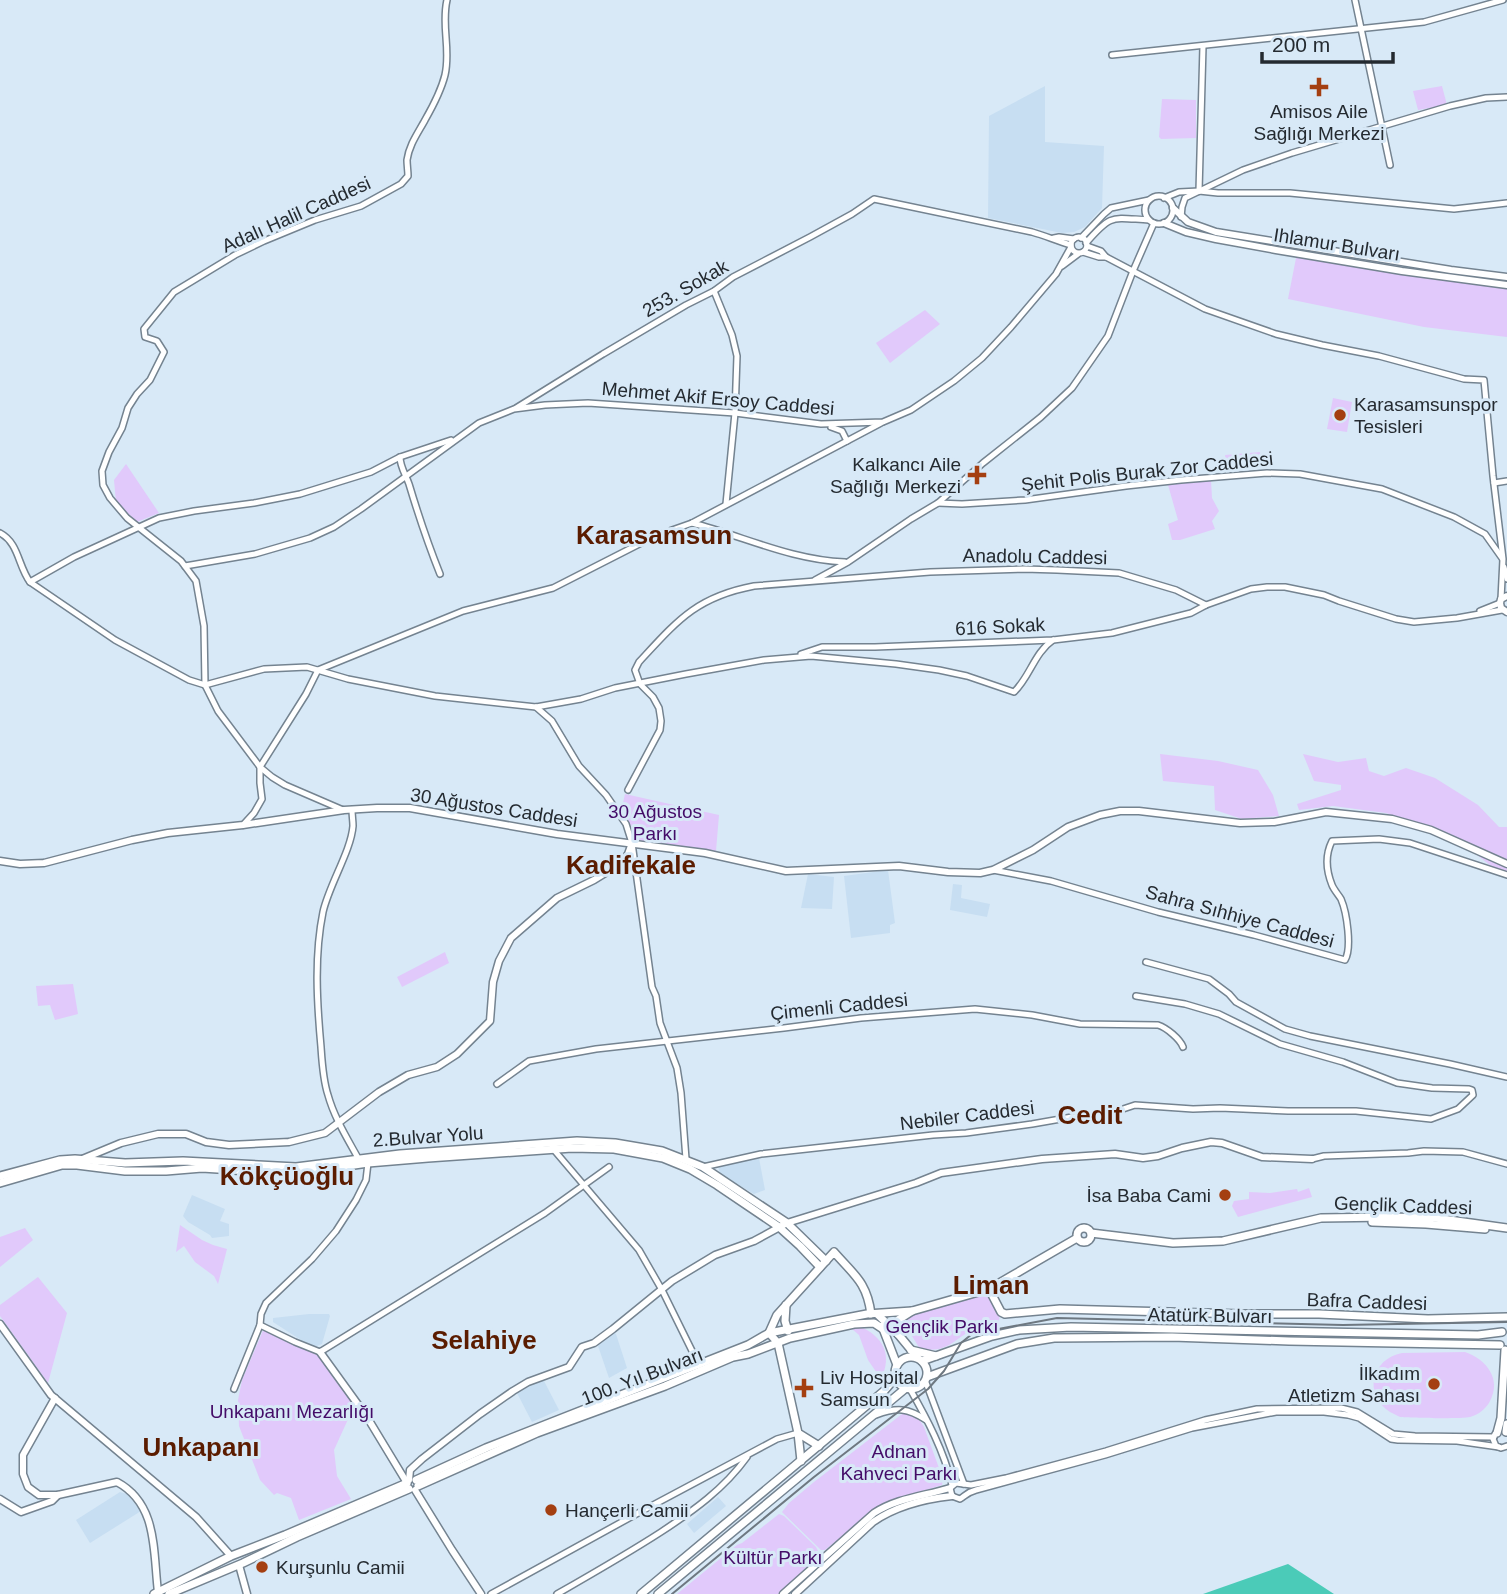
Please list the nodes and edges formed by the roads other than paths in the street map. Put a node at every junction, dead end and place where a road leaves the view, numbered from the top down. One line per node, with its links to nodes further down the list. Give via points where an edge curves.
1 (447, 0): 42 (street, Adalı Halil Caddesi, via 445,74 411,146 408,176 401,184 361,206 323,217 235,255 174,292 144,329 145,337 158,341 164,352 128,408 102,471 110,498)
2 (1355, 0): 4 (street)
3 (1503, 0): 4 (street, via 1424,22)
4 (1362, 30): 5 (street); 8 (street)
5 (1203, 46): 6 (street); 10 (street)
6 (1112, 55)
7 (1507, 97): 8 (street, via 1450,106)
8 (1381, 126): 9 (street); 10 (street, via 1243,170)
9 (1390, 164)
10 (1199, 191): 11 (street); 13 (street, via 1290,193 1454,209); 15 (street, via 1185,198)
11 (1164, 198): 12 (street); 14 (street)
12 (1149, 200): 16 (street, via 1145,212); 18 (street, via 1111,208)
13 (1507, 203)
14 (1172, 208): 15 (main road, Ihlamur Bulvarı); 17 (street)
15 (1181, 217): 24 (main road, Ihlamur Bulvarı, via 1216,232)
16 (1151, 222): 17 (street); 19 (street, via 1114,218); 23 (street)
17 (1164, 223): 25 (main road, Ihlamur Bulvarı, via 1185,232 1263,248)
18 (1074, 242): 19 (street); 20 (street, via 1073,252); 22 (street); 26 (street, 253. Sokak, via 874,199)
19 (1087, 244): 20 (street); 21 (street)
20 (1080, 253): 21 (street); 22 (street)
21 (1106, 257): 23 (street)
22 (1062, 266): 29 (street, Mehmet Akif Ersoy Caddesi, via 982,358 911,410)
23 (1133, 271): 38 (street, via 1205,309 1276,334 1464,379 1485,380); 39 (street, via 1108,336 1072,387)
24 (1507, 277)
25 (1507, 285)
26 (714, 291): 27 (street, 253. Sokak); 28 (street, via 737,356)
27 (514, 410): 28 (street, Mehmet Akif Ersoy Caddesi, via 588,403); 33 (street, Mehmet Akif Ersoy Caddesi)
28 (735, 413): 30 (street, Mehmet Akif Ersoy Caddesi); 40 (street)
29 (883, 422): 31 (street, Mehmet Akif Ersoy Caddesi); 32 (street)
30 (821, 424): 31 (street, Mehmet Akif Ersoy Caddesi); 34 (street, via 842,431)
31 (849, 424): 32 (street, via 856,426)
32 (858, 435): 34 (street)
33 (458, 437): 35 (street); 36 (street, Mehmet Akif Ersoy Caddesi)
34 (848, 440): 40 (street)
35 (400, 457): 36 (street); 42 (street, via 371,472 312,491 159,518)
36 (406, 477): 46 (street, Mehmet Akif Ersoy Caddesi, via 337,525 310,538 255,554); 47 (street)
37 (1507, 481): 38 (street)
38 (1494, 483): 44 (street)
39 (938, 503): 44 (street, Şehit Polis Burak Zor Caddesi, via 1025,500 1267,472 1300,474 1382,489 1454,517 1485,534); 45 (street)
40 (726, 504): 41 (street)
41 (692, 523): 45 (street, via 791,554); 55 (street, via 655,536 553,588 463,611)
42 (137, 527): 46 (street, Adalı Halil Caddesi); 50 (street)
43 (0, 533): 50 (street, via 12,544)
44 (1503, 559): 48 (street, Şehit Polis Burak Zor Caddesi); 52 (street)
45 (848, 562): 49 (street)
46 (185, 566): 57 (street, Adalı Halil Caddesi, via 196,581 203,611)
47 (440, 574)
48 (1507, 579)
49 (812, 581): 51 (street, Anadolu Caddesi, via 989,569 1119,573 1176,590); 56 (street, Anadolu Caddesi, via 731,590 708,600 678,621 639,662 635,670)
50 (30, 582): 57 (street, via 115,640)
51 (1206, 605): 52 (street, via 1251,589 1285,587 1414,622); 53 (street, 616 Sokak, via 1122,630)
52 (1504, 607)
53 (1053, 640): 54 (street, 616 Sokak, via 822,647); 54 (street, via 1014,692 917,666)
54 (792, 657): 56 (street)
55 (318, 670): 57 (street, via 264,669); 58 (street, via 435,696); 59 (street)
56 (640, 684): 58 (street); 60 (street, via 659,708 660,730)
57 (205, 685): 59 (street, Adalı Halil Caddesi, via 218,711)
58 (536, 707): 63 (street, via 552,721 579,766 607,795)
59 (260, 767): 61 (street, Adalı Halil Caddesi, via 285,785); 62 (street, via 262,799)
60 (628, 790)
61 (348, 810): 62 (main road, 30 Ağustos Caddesi); 63 (main road, 30 Ağustos Caddesi, via 410,808); 74 (street, via 353,828 323,913 318,952 323,1068)
62 (243, 825): 64 (main road, 30 Ağustos Caddesi, via 168,833 44,863)
63 (632, 843): 66 (main road, 30 Ağustos Caddesi, via 786,871 899,866 948,872); 70 (street, via 652,987); 74 (main road, via 620,864 557,898 511,938 493,982 490,1021 457,1054 437,1067 408,1075)
64 (0, 861)
65 (1507, 864): 66 (main road, 30 Ağustos Caddesi, via 1431,830 1392,819 1326,812 1240,823 1129,811 1068,827)
66 (993, 870): 67 (street, Sahra Sıhhiye Caddesi, via 1051,881 1345,960 1349,946 1342,901 1326,863 1332,841 1410,843)
67 (1507, 875)
68 (1146, 962): 72 (street, via 1209,979 1236,1002 1285,1029)
69 (1136, 996): 84 (street, Nebiler Caddesi, via 1219,1014 1280,1044 1397,1083 1472,1090 1473,1095 1458,1109 1431,1119 1363,1111 1135,1105 1108,1114 761,1154)
70 (666, 1041): 71 (street, Çimenli Caddesi, via 975,1009 1080,1024 1158,1025); 73 (street, Çimenli Caddesi, via 529,1061); 77 (street, via 677,1068)
71 (1183, 1047)
72 (1507, 1077)
73 (497, 1084)
74 (339, 1123): 76 (street); 79 (main road, via 325,1133 289,1142 229,1145 186,1134 158,1134)
75 (554, 1150): 81 (main road, 2.Bulvar Yolu); 88 (street); 89 (main road, 2.Bulvar Yolu, via 614,1149 663,1158)
76 (358, 1158): 77 (main road, 2.Bulvar Yolu, via 577,1141 645,1148); 80 (main road, 2.Bulvar Yolu, via 296,1167)
77 (685, 1159): 84 (main road, 2.Bulvar Yolu)
78 (1311, 1159): 82 (street, via 1446,1151); 89 (main road, via 1262,1157 1211,1142 1143,1158 1115,1154 1042,1159 941,1173)
79 (80, 1160): 80 (main road, 2.Bulvar Yolu); 86 (main road, 2.Bulvar Yolu, via 60,1160)
80 (168, 1161): 85 (main road)
81 (368, 1163): 85 (main road, 2.Bulvar Yolu, via 293,1174 202,1168); 101 (street, via 366,1180 336,1231 266,1303)
82 (1507, 1164)
83 (610, 1167): 88 (street)
84 (703, 1167): 89 (main road, 2.Bulvar Yolu)
85 (169, 1171): 87 (main road, 2.Bulvar Yolu, via 62,1165)
86 (0, 1176)
87 (0, 1183)
88 (584, 1186): 95 (street, via 639,1250); 111 (street)
89 (783, 1225): 93 (main road, 2.Bulvar Yolu); 95 (main road, via 715,1255)
90 (1507, 1230): 91 (main road, Gençlik Caddesi, via 1326,1221 1223,1245 1165,1246)
91 (1091, 1235): 92 (main road, via 1088,1241); 92 (main road, via 1081,1228)
92 (1077, 1238): 94 (main road)
93 (823, 1264): 96 (main road); 98 (main road, via 834,1252 863,1284)
94 (989, 1289): 97 (main road); 99 (main road, Bafra Caddesi, via 1005,1314 1060,1309)
95 (662, 1290): 114 (street); 132 (main road, via 594,1343 582,1347 569,1367 528,1382 470,1421 410,1471)
96 (786, 1305): 102 (main road); 105 (main road)
97 (912, 1311): 98 (main road, 100. Yıl Bulvarı); 106 (main road, via 898,1320)
98 (877, 1315): 102 (main road, 100. Yıl Bulvarı); 103 (main road); 106 (main road)
99 (1507, 1317)
100 (0, 1324): 120 (main road)
101 (260, 1325): 111 (street); 119 (street)
102 (787, 1329): 105 (main road, 100. Yıl Bulvarı); 107 (main road)
103 (883, 1329): 107 (main road, 100. Yıl Bulvarı, via 874,1323 854,1324); 115 (main road)
104 (1504, 1331): 109 (main road, Atatürk Bulvarı, via 1499,1338); 112 (main road, Atatürk Bulvarı, via 1478,1335 1071,1327 1010,1332)
105 (769, 1333): 108 (main road); 114 (main road, 100. Yıl Bulvarı)
106 (898, 1334): 110 (main road)
107 (790, 1338): 108 (main road, 100. Yıl Bulvarı)
108 (778, 1343): 124 (main road); 132 (main road, 100. Yıl Bulvarı)
109 (1504, 1349): 117 (main road, Atatürk Bulvarı, via 1171,1337 1054,1338 1017,1344); 125 (main road, via 1501,1418)
110 (911, 1350): 112 (main road); 113 (main road)
111 (320, 1352): 132 (main road)
112 (936, 1356): 113 (main road, Atatürk Bulvarı)
113 (920, 1360): 115 (main road, via 906,1358); 117 (main road, via 926,1367)
114 (699, 1365): 132 (main road, 100. Yıl Bulvarı, via 486,1448)
115 (897, 1365): 116 (main road)
116 (896, 1377): 118 (main road); 127 (main road)
117 (926, 1379): 118 (main road, via 918,1388); 131 (street)
118 (908, 1388): 121 (main road); 122 (street)
119 (234, 1389)
120 (55, 1398): 135 (main road, via 23,1455 23,1474 28,1487 39,1495); 137 (main road, via 196,1517)
121 (870, 1417): 122 (street, via 889,1410 911,1411); 146 (main road)
122 (928, 1421): 133 (street)
123 (1507, 1430): 125 (street)
124 (798, 1433): 127 (main road); 129 (street); 130 (main road)
125 (1495, 1435): 128 (street); 131 (street, via 1393,1434 1357,1412 1341,1408 1257,1409 1006,1478)
126 (1507, 1446): 128 (street)
127 (819, 1447): 130 (main road)
128 (1499, 1447): 134 (street, via 1391,1439 1348,1415 1276,1412 1192,1428)
129 (748, 1454): 143 (street); 144 (street, via 729,1479 694,1510)
130 (801, 1461): 145 (main road)
131 (964, 1484): 133 (street, via 956,1483); 134 (street)
132 (412, 1485): 137 (main road, 100. Yıl Bulvarı); 138 (main road, 100. Yıl Bulvarı); 142 (main road)
133 (951, 1490): 134 (street, via 960,1499); 147 (main road, via 886,1505); 148 (main road, via 873,1521)
134 (966, 1493)
135 (58, 1495): 136 (main road, via 21,1512); 139 (main road, via 117,1482 130,1489 149,1517)
136 (0, 1499)
137 (232, 1555): 138 (main road); 138 (main road); 139 (main road, 100. Yıl Bulvarı)
138 (238, 1565): 140 (main road, 100. Yıl Bulvarı); 141 (main road)
139 (156, 1593)
140 (169, 1594)
141 (247, 1594)
142 (481, 1594)
143 (491, 1594)
144 (557, 1594)
145 (641, 1594)
146 (658, 1594)
147 (783, 1594)
148 (795, 1594)

